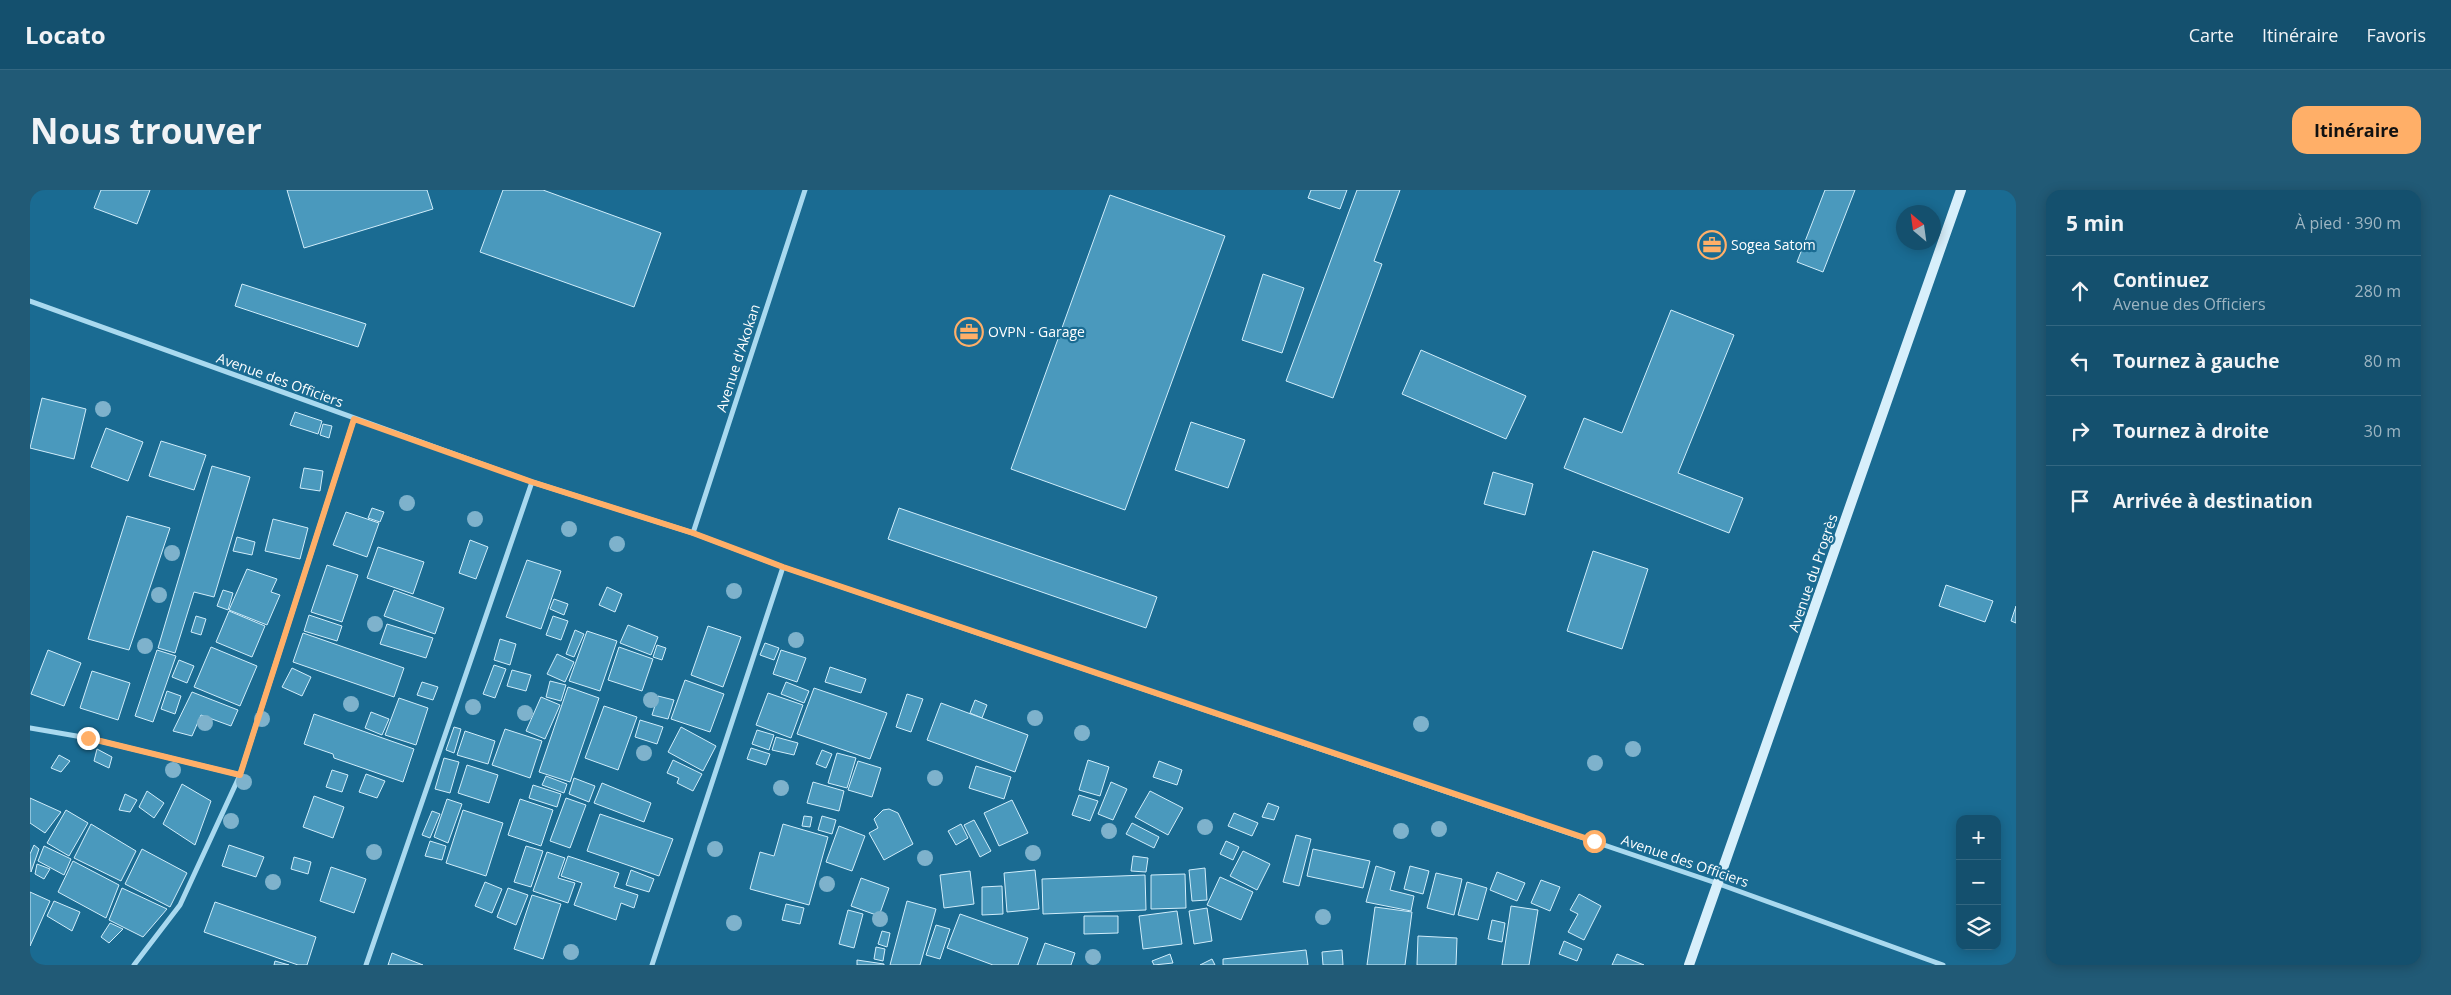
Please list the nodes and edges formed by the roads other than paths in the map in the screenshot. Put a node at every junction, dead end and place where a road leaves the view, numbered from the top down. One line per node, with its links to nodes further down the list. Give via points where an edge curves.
1 (805, 190): 6 (street, Avenue d'Akokan)
2 (1961, 190): 10 (street, Avenue du Progrès)
3 (30, 301): 4 (street, Avenue des Officiers)
4 (354, 419): 5 (street, Avenue des Officiers); 9 (street)
5 (532, 482): 6 (street, Avenue des Officiers); 12 (street)
6 (693, 533): 7 (street, Avenue des Officiers)
7 (783, 567): 10 (street, Avenue des Officiers); 13 (street)
8 (31, 730): 9 (street, via 88,738)
9 (240, 775): 11 (street, via 180,905)
10 (1719, 884): 14 (street, Avenue du Progrès); 15 (street, Avenue des Officiers)
11 (134, 965)
12 (366, 965)
13 (652, 965)
14 (1689, 965)
15 (1943, 965)

